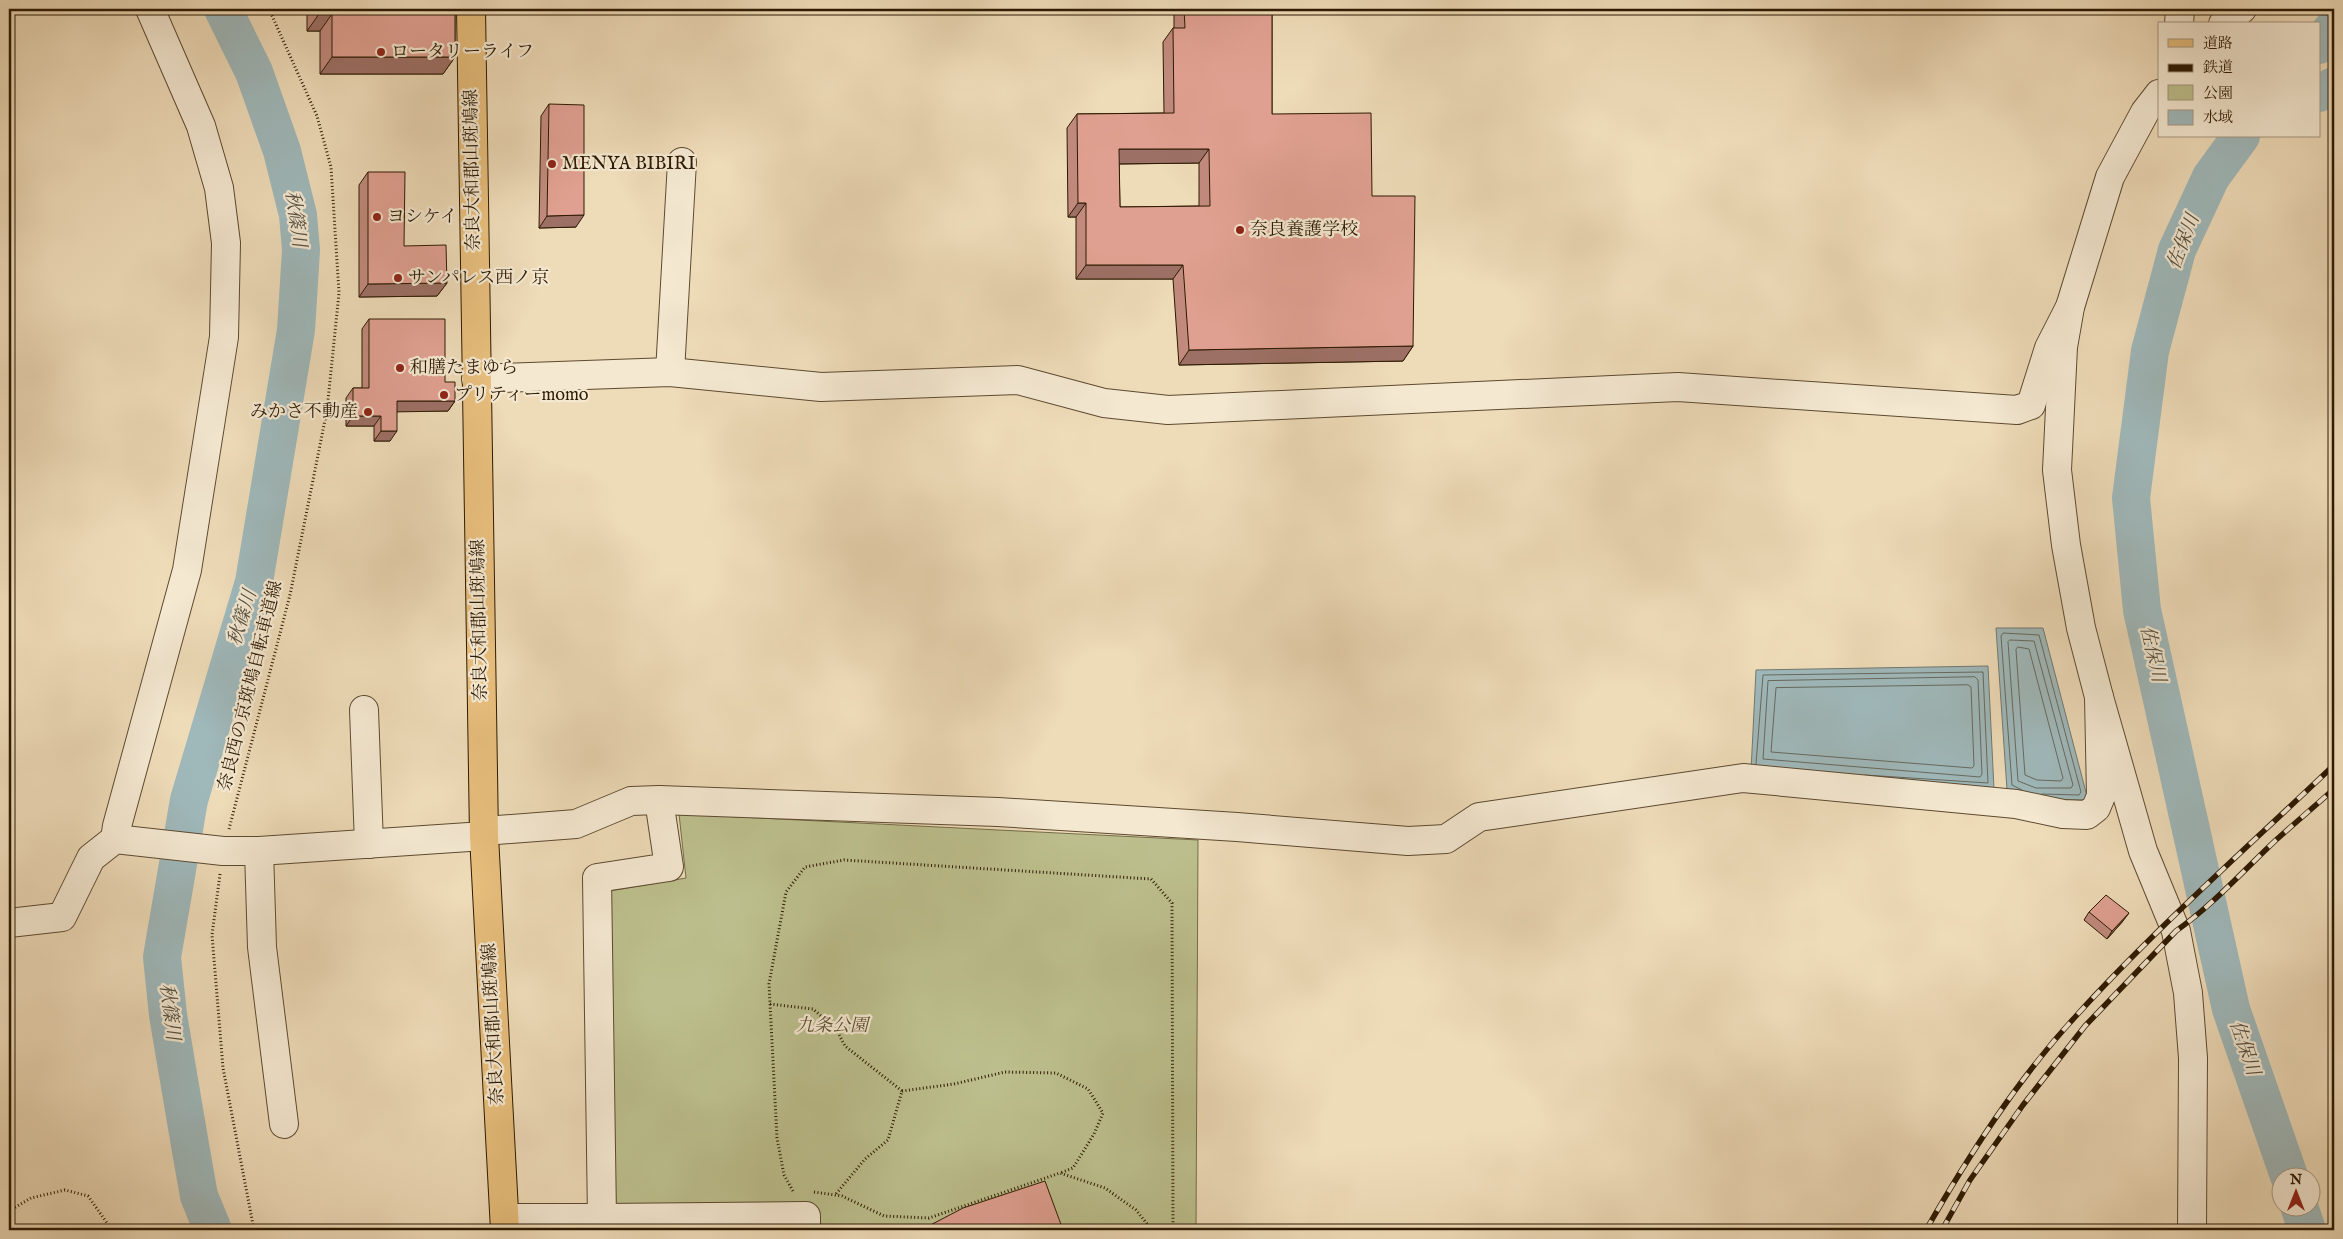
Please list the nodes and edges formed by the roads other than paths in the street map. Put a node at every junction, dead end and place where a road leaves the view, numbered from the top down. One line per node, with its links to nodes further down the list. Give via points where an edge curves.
1 (150, 9): 14 (street, via 201,126 219,188 226,243 224,337 187,570)
2 (471, 9): 9 (main road, 奈良大和郡山斑鳩線)
3 (2180, 9): 4 (street)
4 (2179, 22)
5 (2158, 95): 7 (street, via 2145,112 2110,177)
6 (682, 162): 8 (street)
7 (2070, 307): 8 (street, via 2049,348 2031,405 2017,410 1678,387 1168,410 1104,403 1018,380 821,387); 10 (street, via 2063,347 2058,470 2066,545)
8 (670, 372): 9 (street)
9 (476, 379): 13 (main road, 奈良大和郡山斑鳩線)
10 (2098, 697): 12 (street, via 2101,796 2096,808 2087,815 2063,814 2016,804 1743,778 1479,817 1446,839 1408,841 998,812); 22 (street, via 2143,851 2176,931 2188,993 2192,1058)
11 (364, 710): 15 (street)
12 (660, 800): 13 (street, via 631,801 576,824); 21 (street, via 669,867 597,878)
13 (484, 833): 15 (street); 20 (main road, 奈良大和郡山斑鳩線)
14 (123, 840): 16 (street, via 223,851); 17 (street, via 91,858 62,917)
15 (369, 844): 16 (street)
16 (260, 851): 18 (street, via 262,946)
17 (9, 923)
18 (284, 1124)
19 (798, 1207): 21 (street)
20 (505, 1224): 21 (street)
21 (602, 1224)
22 (2192, 1230)

